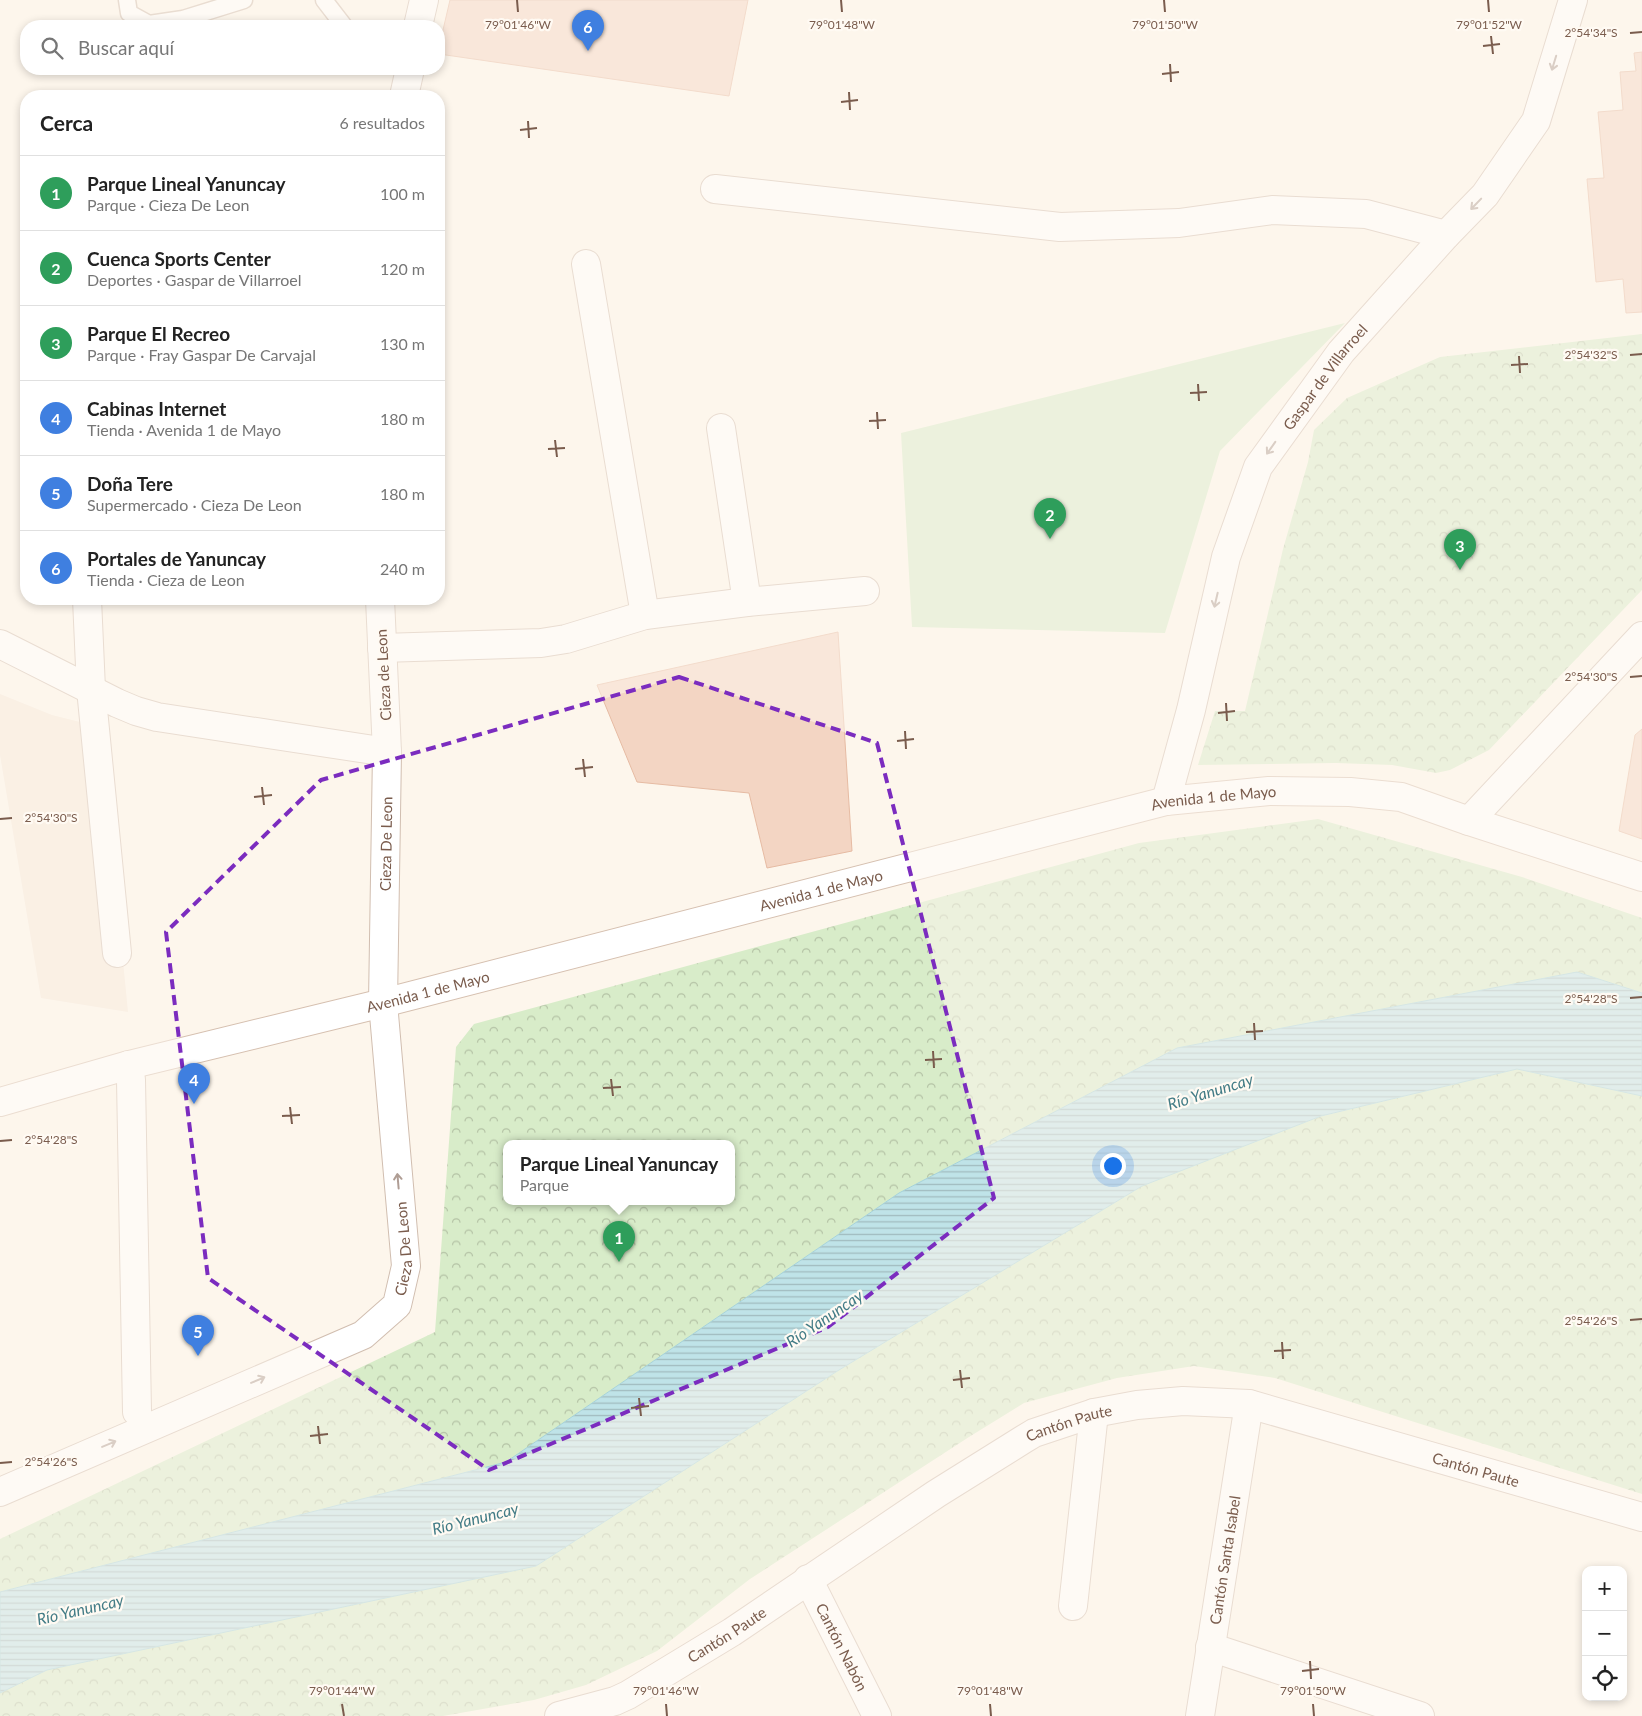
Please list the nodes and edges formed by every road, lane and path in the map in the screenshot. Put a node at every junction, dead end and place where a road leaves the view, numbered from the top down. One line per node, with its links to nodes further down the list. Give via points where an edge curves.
1 (127, 0): 6 (lane, via 129,13)
2 (244, 0): 7 (lane)
3 (324, 0): 8 (lane)
4 (424, 0): 9 (street)
5 (1573, 0): 13 (street, Gaspar de Villarroel, one-way to 13, via 1536,121 1485,195)
6 (142, 20)
7 (183, 20)
8 (339, 20)
9 (419, 20)
10 (409, 75): 11 (street)
11 (405, 90)
12 (715, 189): 13 (street, via 1060,227 1179,223 1272,210 1366,214)
13 (1446, 235): 26 (street, Gaspar de Villarroel, one-way to 26, via 1341,352 1258,466 1226,557 1191,710)
14 (586, 264): 20 (street)
15 (721, 428): 17 (street)
16 (865, 591): 17 (street)
17 (746, 602): 20 (street)
18 (87, 605): 24 (street)
19 (380, 605): 23 (street, Cieza de Leon)
20 (645, 615): 23 (street, via 566,639 541,643)
21 (1642, 636): 27 (street)
22 (0, 644): 24 (street)
23 (382, 648): 25 (street, Cieza de Leon)
24 (91, 689): 25 (street, via 117,703 157,717); 29 (street)
25 (387, 752): 30 (street, Cieza De Leon)
26 (1166, 801): 27 (street, Avenida 1 de Mayo, via 1269,791 1350,792 1401,797); 30 (street, Avenida 1 de Mayo)
27 (1469, 821): 28 (street, Avenida 1 de Mayo)
28 (1642, 877)
29 (117, 953)
30 (383, 1003): 31 (street, Avenida 1 de Mayo); 36 (street, Cieza De Leon, one-way to 30, via 363,1334 397,1305 406,1266)
31 (129, 1065): 32 (street, Avenida 1 de Mayo); 34 (street)
32 (0, 1102)
33 (1249, 1404): 35 (street, Cantón Paute, via 1162,1402); 37 (street, Cantón Paute); 40 (street, Cantón Santa Isabel)
34 (137, 1412)
35 (1094, 1412): 38 (street, Cantón Paute, via 1029,1436); 39 (street)
36 (0, 1492)
37 (1642, 1517)
38 (808, 1579): 41 (street, Cantón Paute, via 732,1632 628,1696); 42 (street, Cantón Nabón)
39 (1073, 1606)
40 (1210, 1647): 43 (street, Cantón Santa Isabel); 44 (street)
41 (559, 1716)
42 (876, 1716)
43 (1200, 1716)
44 (1420, 1716)

